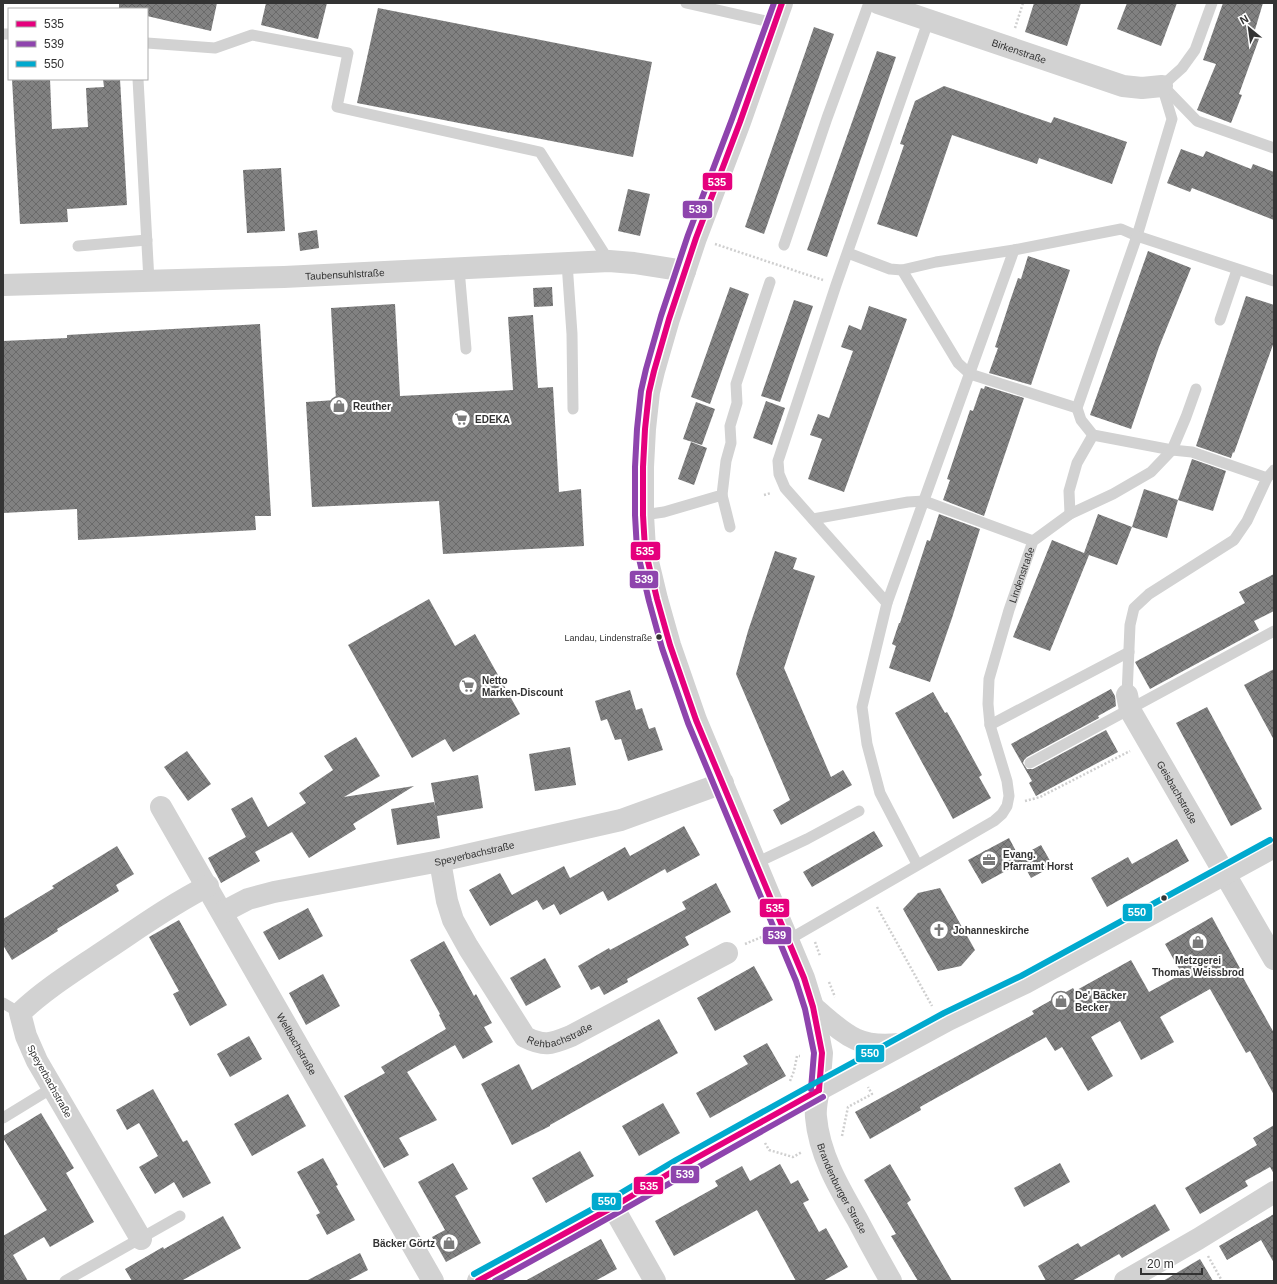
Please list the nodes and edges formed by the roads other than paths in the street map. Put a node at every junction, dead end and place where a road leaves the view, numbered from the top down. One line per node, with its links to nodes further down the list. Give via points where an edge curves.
1 (686, 3): 6 (lane)
2 (782, 3): 8 (street, Brandenburger Straße)
3 (869, 3): 15 (lane)
4 (878, 3): 7 (street, Birkenstraße)
5 (1212, 3): 11 (lane, via 1195,50 1182,68)
6 (721, 7): 8 (lane)
7 (929, 19): 11 (street, Birkenstraße, via 1123,86); 18 (lane)
8 (775, 23): 24 (street, Brandenburger Straße)
9 (148, 43): 19 (lane, via 215,48 252,35 348,53 337,107 540,152)
10 (138, 80): 14 (lane)
11 (1162, 86): 12 (lane, via 1196,121); 13 (lane, via 1172,119)
12 (1274, 148)
13 (1137, 236): 17 (lane, via 1122,229); 23 (lane); 33 (lane)
14 (147, 240): 16 (lane); 25 (lane)
15 (784, 245)
16 (78, 246)
17 (1014, 250): 22 (lane); 31 (lane)
18 (848, 253): 22 (lane, via 890,269); 42 (lane, via 778,461 779,474 785,488)
19 (608, 261): 20 (street, Taubensuhlstraße); 24 (street, Taubensuhlstraße)
20 (567, 264): 21 (street, Taubensuhlstraße); 34 (lane, via 572,334)
21 (459, 268): 25 (street, Taubensuhlstraße); 30 (lane)
22 (902, 270): 31 (lane, via 958,363)
23 (1237, 270): 26 (lane); 29 (lane)
24 (685, 271): 41 (street, Brandenburger Straße, via 649,392 643,468)
25 (149, 281): 28 (street, Taubensuhlstraße)
26 (1274, 281)
27 (770, 282): 38 (lane, via 736,384 737,403 730,426 731,443)
28 (3, 285)
29 (1220, 320)
30 (466, 349)
31 (970, 374): 33 (lane); 39 (lane)
32 (1196, 389): 36 (lane)
33 (1077, 408): 35 (lane, via 1081,420)
34 (573, 409)
35 (1093, 435): 36 (lane); 40 (lane, via 1078,463 1069,491)
36 (1172, 450): 37 (lane, via 1192,452); 40 (lane, Lindenstraße, via 1151,472 1113,494)
37 (1271, 474): 47 (lane, via 1234,540 1149,594 1134,608 1130,625)
38 (722, 495): 41 (lane, via 664,512); 43 (lane)
39 (924, 502): 42 (lane, via 908,502); 44 (lane); 45 (lane)
40 (1070, 514): 44 (lane, Lindenstraße)
41 (643, 515): 51 (street, Brandenburger Straße, via 645,549 664,625 696,720)
42 (813, 519): 45 (lane)
43 (730, 527)
44 (1033, 541): 49 (lane, Lindenstraße, via 1004,624 989,679)
45 (887, 603): 57 (lane, via 862,707 867,744 880,793)
46 (1274, 631): 48 (lane)
47 (1129, 652): 48 (lane); 49 (lane)
48 (1128, 702): 50 (lane); 58 (street, Geisbachstraße, via 1148,742)
49 (990, 725): 57 (lane, Lindenstraße, via 1007,781 1007,806 994,821)
50 (1030, 763)
51 (723, 783): 55 (street, Speyerbachstraße, via 621,820); 56 (street, Brandenburger Straße)
52 (161, 807): 59 (street, Wellbachstraße)
53 (859, 811): 56 (lane)
54 (1274, 847): 58 (street)
55 (440, 862): 60 (street, Speyerbachstraße, via 274,892 248,899); 62 (street, Rehbachstraße, via 453,920 525,1037 536,1042 551,1044 571,1036)
56 (756, 863): 61 (street, Brandenburger Straße)
57 (917, 864): 61 (lane, via 807,928)
58 (1225, 874): 63 (street, Geisbachstraße); 66 (street, via 1025,983)
59 (208, 886): 60 (street, Wellbachstraße); 65 (street, Speyerbachstraße, via 178,902 36,997)
60 (223, 912): 75 (street, Wellbachstraße)
61 (785, 933): 64 (street, Brandenburger Straße)
62 (727, 953)
63 (1274, 959)
64 (813, 1007): 66 (street, via 848,1035 863,1043 881,1046); 68 (street, Brandenburger Straße, via 822,1053)
65 (11, 1008): 67 (street, Speyerbachstraße)
66 (904, 1044): 68 (street)
67 (52, 1088): 69 (lane); 73 (street, Speyerbachstraße)
68 (818, 1090): 71 (street); 78 (street, Brandenburger Straße, via 817,1123 827,1161)
69 (3, 1118)
70 (1274, 1192): 79 (street)
71 (612, 1207): 76 (street); 77 (street)
72 (180, 1216): 73 (lane)
73 (141, 1239): 74 (lane)
74 (65, 1281)
75 (433, 1281)
76 (478, 1281)
77 (655, 1281)
78 (891, 1281)
79 (1125, 1281)

